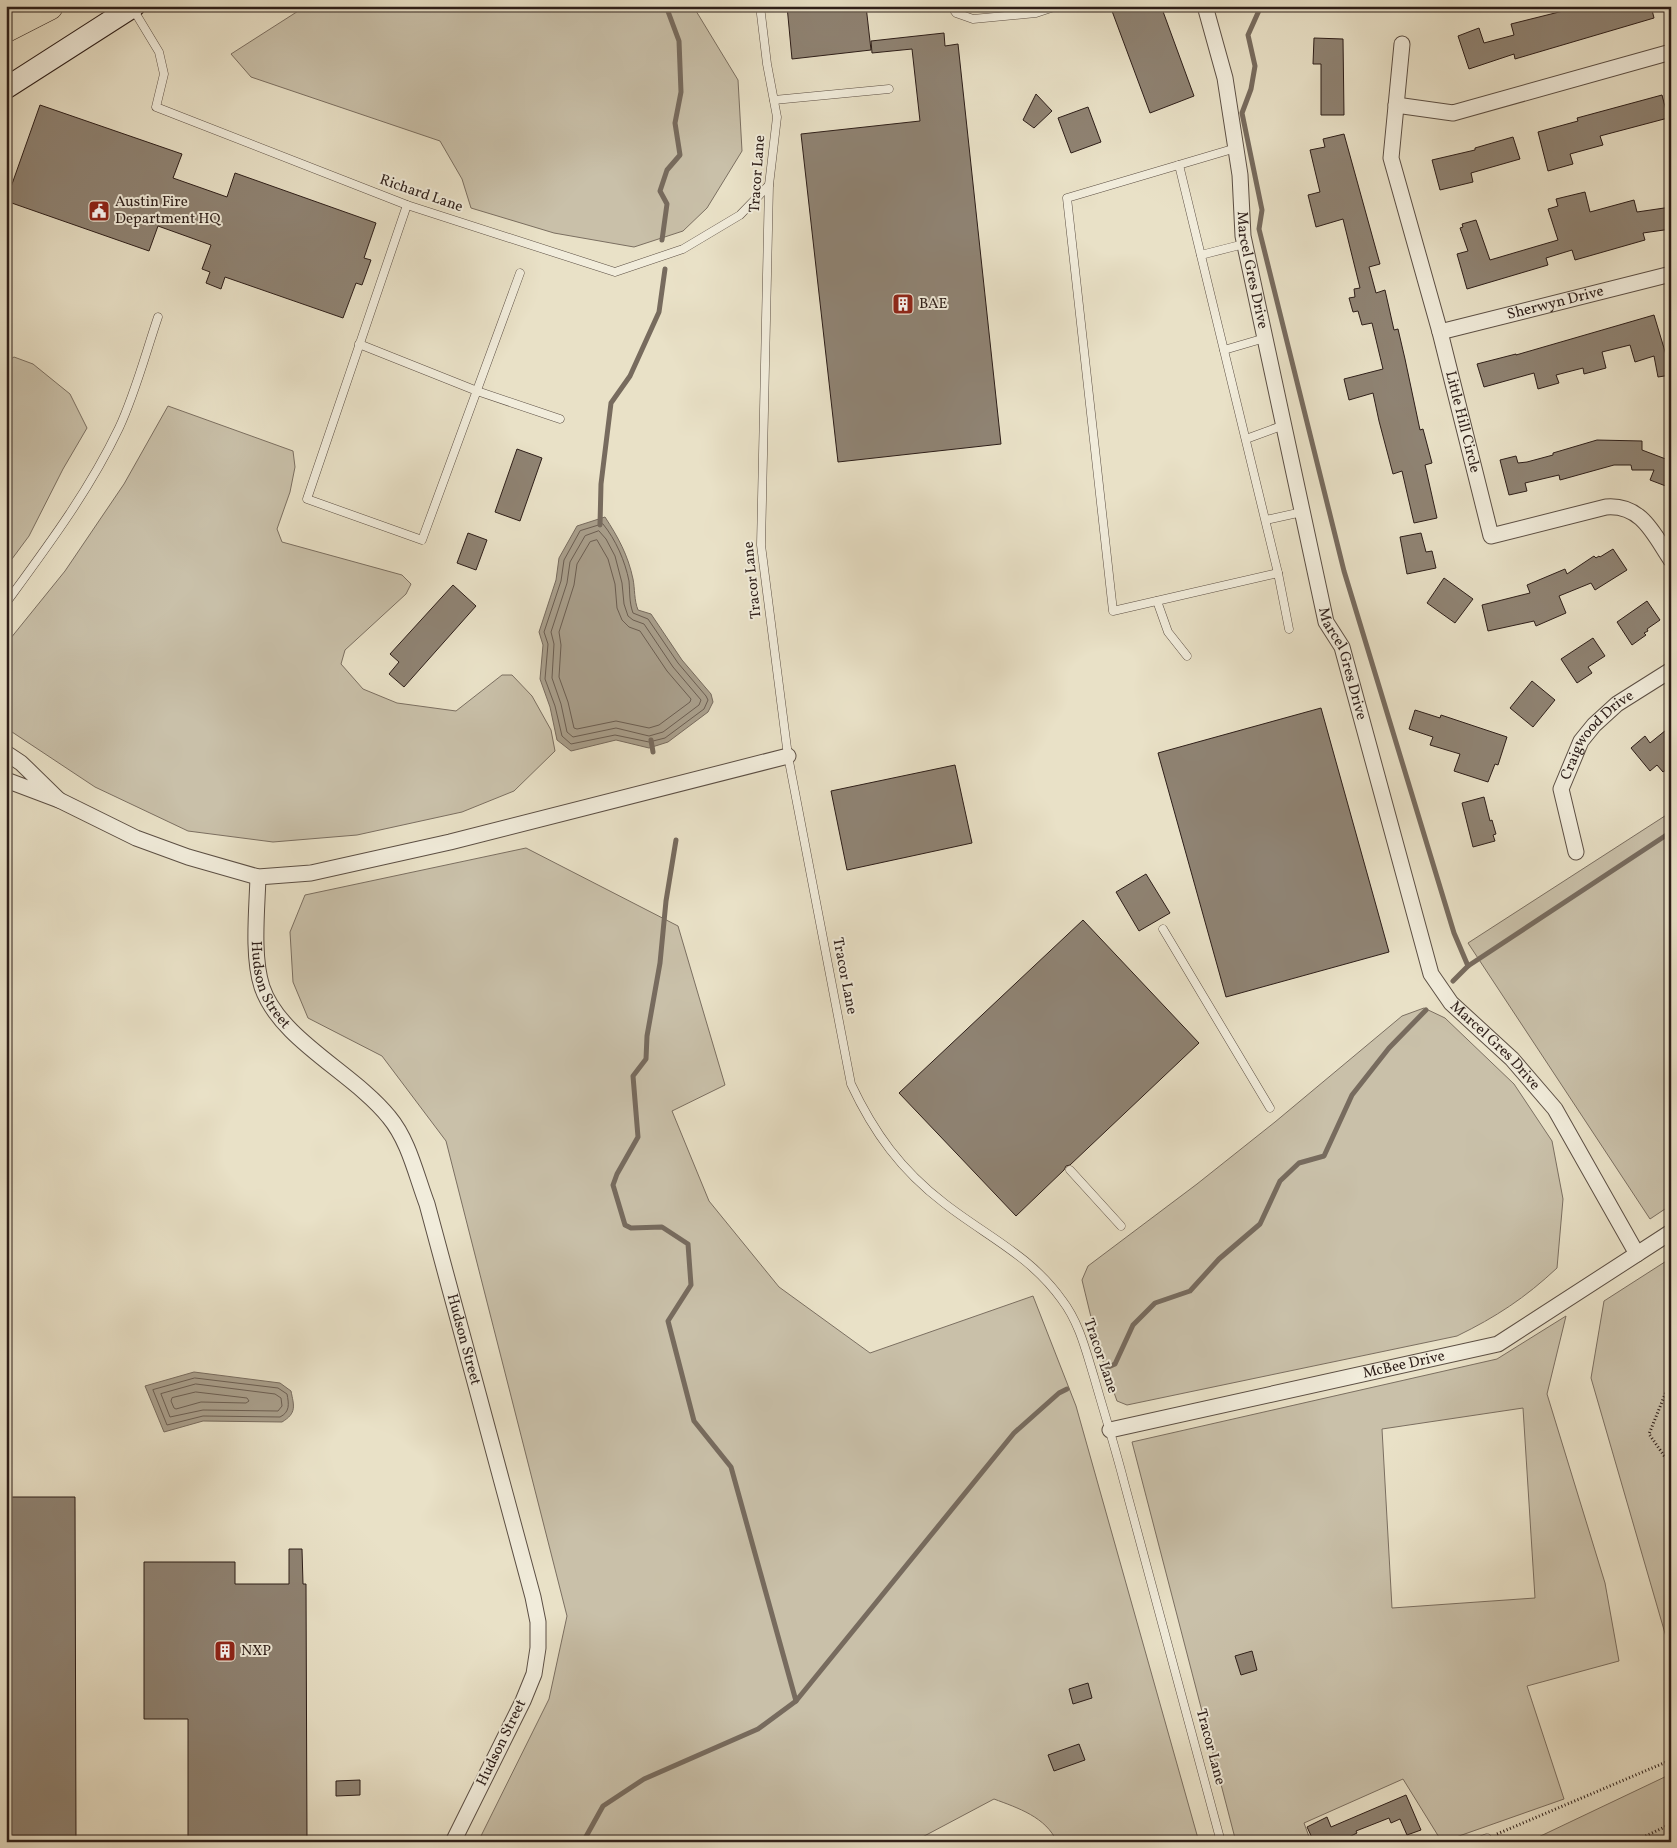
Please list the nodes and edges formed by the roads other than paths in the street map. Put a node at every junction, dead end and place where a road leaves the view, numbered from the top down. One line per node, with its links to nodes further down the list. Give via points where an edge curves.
1 (17, 6): 8 (highway)
2 (49, 6): 9 (highway)
3 (760, 6): 14 (lane, Tracor Lane)
4 (951, 6): 5 (lane, via 956,13 973,19 1036,13)
5 (1057, 6)
6 (1205, 6): 16 (street, Marcel Gres Drive, via 1225,78)
7 (133, 7): 12 (main road); 19 (lane, Richard Lane, via 159,52 164,74 156,107)
8 (6, 14)
9 (6, 28)
10 (1402, 44): 15 (street, Little Hill Circle)
11 (1671, 52): 15 (street, via 1454,113)
12 (6, 88)
13 (889, 89): 14 (lane)
14 (774, 100): 18 (lane, Tracor Lane, via 777,117)
15 (1396, 105): 25 (street, Little Hill Circle, via 1391,158)
16 (1236, 148): 17 (lane); 20 (street, Marcel Gres Drive)
17 (1179, 165): 21 (lane); 37 (lane, via 1067,198 1113,611)
18 (770, 185): 19 (lane, Richard Lane, via 740,215 683,249 615,272); 43 (lane, Tracor Lane, via 761,545)
19 (407, 205): 27 (lane)
20 (1244, 244): 21 (lane); 26 (street, Marcel Gres Drive)
21 (1201, 255): 28 (lane)
22 (520, 273): 29 (lane)
23 (1671, 274): 25 (street, Sherwyn Drive)
24 (158, 317): 38 (lane, via 115,435 94,475 65,522)
25 (1440, 332): 35 (street, Little Hill Circle, via 1491,536 1617,506 1640,516)
26 (1265, 338): 28 (lane); 31 (street, Marcel Gres Drive)
27 (359, 344): 29 (lane); 29 (lane, via 307,499 422,540)
28 (1224, 350): 32 (lane)
29 (477, 391): 30 (lane)
30 (560, 419)
31 (1284, 425): 32 (lane); 33 (street, Marcel Gres Drive)
32 (1246, 439): 34 (lane)
33 (1302, 512): 34 (lane); 53 (street, Marcel Gres Drive, via 1326,622 1342,647 1431,974 1451,1003 1512,1059 1555,1109)
34 (1266, 520): 36 (lane)
35 (1671, 560)
36 (1278, 573): 37 (lane); 39 (lane)
37 (1157, 601): 40 (lane, via 1168,632)
38 (6, 603)
39 (1289, 629)
40 (1187, 656)
41 (1671, 670): 46 (street, Craigwood Drive, via 1617,704 1581,741 1561,789)
42 (6, 753): 45 (street)
43 (788, 756): 47 (street, via 450,842 311,873); 54 (lane, Tracor Lane, via 851,1084 877,1133 916,1180 1019,1255 1040,1273 1063,1301 1080,1334)
44 (6, 780): 45 (street)
45 (59, 800): 47 (street, via 136,838)
46 (1576, 852)
47 (258, 877): 56 (street, Hudson Street, via 256,948 262,987 278,1017 297,1037 365,1091 390,1118 406,1144 426,1204 533,1597 538,1622 534,1674)
48 (1163, 929): 49 (lane)
49 (1270, 1108)
50 (1070, 1170): 51 (lane)
51 (1121, 1226)
52 (1671, 1232): 53 (street, McBee Drive)
53 (1637, 1254): 54 (street, McBee Drive, via 1498,1344)
54 (1110, 1430): 57 (lane, Tracor Lane)
55 (1487, 1838): 58 (lane)
56 (452, 1842)
57 (1222, 1842)
58 (1477, 1842)

